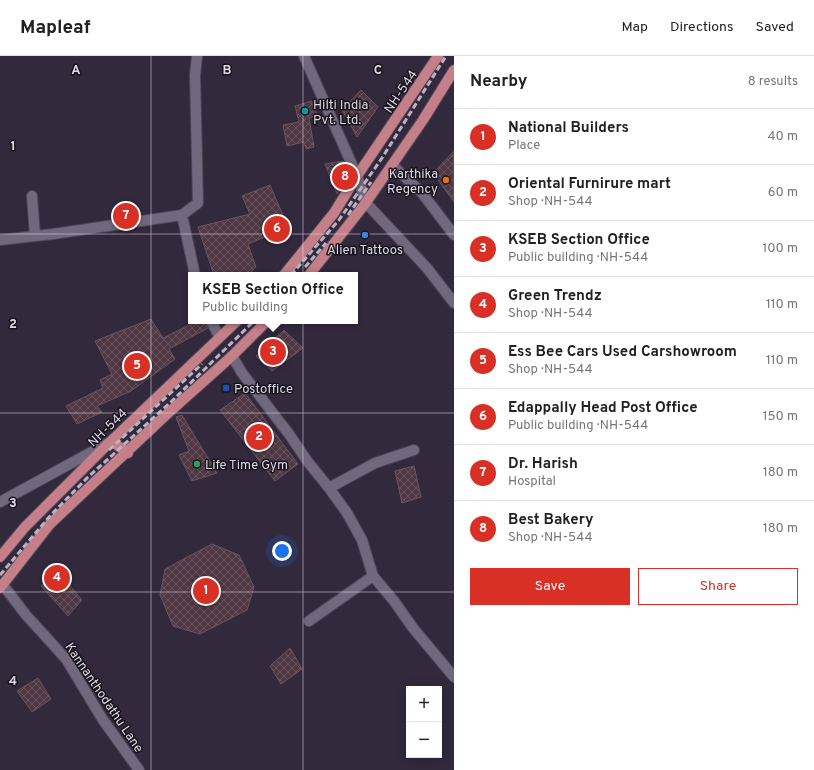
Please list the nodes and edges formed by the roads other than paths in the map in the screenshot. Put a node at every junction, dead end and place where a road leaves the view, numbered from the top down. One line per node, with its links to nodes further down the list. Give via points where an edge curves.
1 (197, 56): 9 (street, via 195,75 198,203)
2 (304, 56): 6 (street)
3 (438, 56): 6 (main road, NH-544)
4 (454, 70): 5 (main road)
5 (392, 164): 8 (main road); 10 (street, via 422,194)
6 (357, 176): 8 (street); 14 (main road, NH-544, via 334,213)
7 (32, 196): 11 (street)
8 (366, 203): 15 (main road); 16 (street, via 427,268)
9 (182, 215): 11 (street); 13 (street)
10 (454, 234)
11 (36, 236): 12 (street)
12 (0, 240)
13 (194, 272)
14 (286, 272)
15 (312, 272)
16 (454, 303)
17 (213, 324): 20 (street)
18 (233, 324): 20 (main road, NH-544)
19 (264, 324): 21 (main road)
20 (219, 336): 22 (main road, NH-544)
21 (232, 356): 24 (main road); 25 (street, via 242,373)
22 (111, 441): 24 (main road); 26 (street); 27 (main road, NH-544, via 25,527)
23 (414, 450): 25 (street, via 375,463)
24 (128, 453): 29 (main road, via 50,524)
25 (329, 488): 28 (street, via 362,540)
26 (0, 502)
27 (0, 557)
28 (373, 576): 30 (street); 31 (street)
29 (1, 587): 32 (street, Kannanthodathu Lane, via 66,658 103,720)
30 (310, 621)
31 (454, 677)
32 (139, 770)

